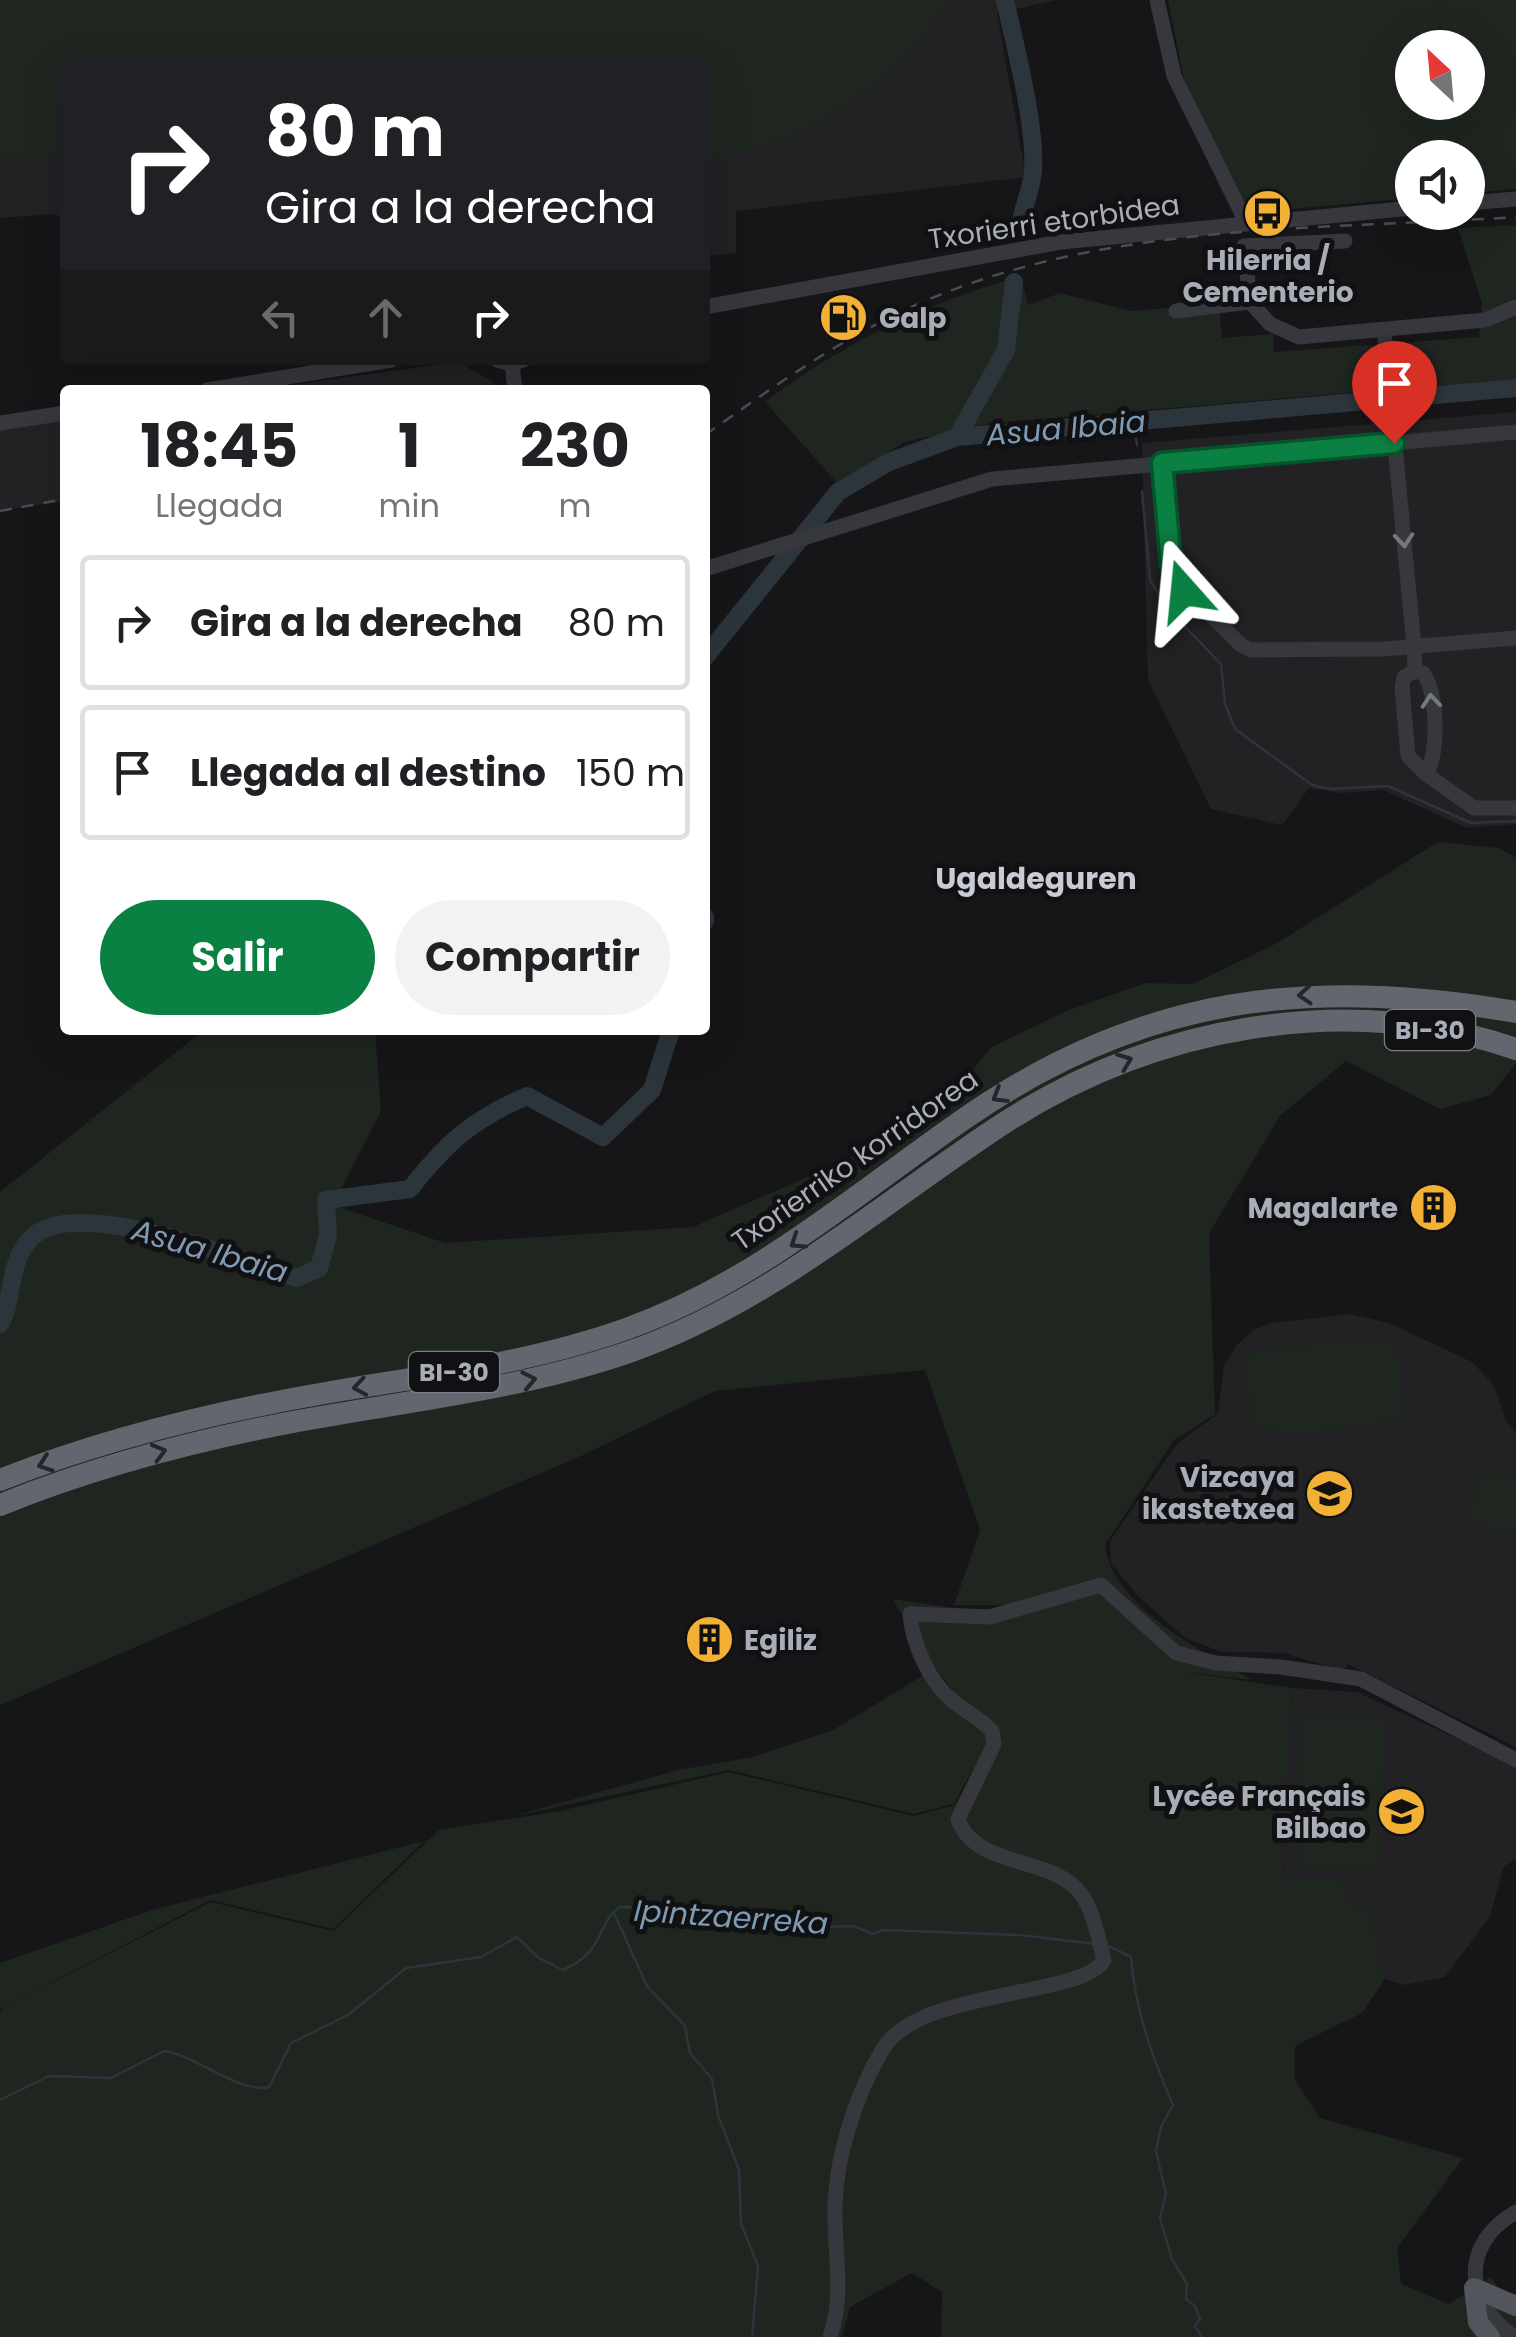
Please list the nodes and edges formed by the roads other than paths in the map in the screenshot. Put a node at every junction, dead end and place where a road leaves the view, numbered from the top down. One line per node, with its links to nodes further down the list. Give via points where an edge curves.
1 (1157, 0): 5 (street, via 1174,76)
2 (1516, 198): 3 (street)
3 (1485, 201)
4 (1395, 209): 5 (street, Txorierri etorbidea)
5 (1246, 222): 8 (street, Txorierri etorbidea, via 1002,251)
6 (1345, 241): 7 (street, via 1244,246)
7 (1250, 302): 10 (street); 11 (street, via 1270,324 1299,337)
8 (710, 307)
9 (1516, 307): 11 (street, via 1486,320)
10 (1176, 311)
11 (1384, 330): 17 (street)
12 (360, 365): 13 (street)
13 (238, 385)
14 (60, 413): 15 (street)
15 (0, 423)
16 (1516, 432): 17 (street)
17 (1394, 443): 18 (street); 21 (street, one-way to 21)
18 (1162, 463): 19 (street, via 992,479); 21 (street, via 1175,580 1241,645 1341,651)
19 (710, 567)
20 (1516, 638): 21 (street)
21 (1414, 646): 22 (street)
22 (1415, 671): 23 (street, one-way to 22, via 1436,753 1430,684); 23 (street, via 1402,681 1408,756)
23 (1426, 774): 24 (street, via 1474,808)
24 (1516, 808)
25 (1516, 1012): 27 (highway, Txorierriko korridorea / BI-30, one-way to 27, via 1434,999 1326,994 1245,1002 1161,1022 1080,1052 1007,1091 787,1248 657,1317 514,1360 164,1428)
26 (1516, 1050): 28 (highway, Txorierriko korridorea / BI-30, one-way to 26, via 189,1445 508,1385 651,1344 769,1286 1028,1108 1158,1049 1244,1028 1322,1021 1414,1027)
27 (0, 1480)
28 (0, 1505)
29 (1516, 1760): 33 (street, via 1361,1679 1176,1653 1101,1586 990,1617 910,1614 923,1658 951,1700 992,1731 994,1744 958,1819 963,1834 1080,1893 1104,1960 1081,1977 934,2014 886,2044 838,2172 838,2306)
30 (1516, 2212): 31 (street, via 1484,2245)
31 (1474, 2288): 32 (main road); 34 (main road, via 1478,2322); 35 (street)
32 (1516, 2306)
33 (830, 2337)
34 (1490, 2337)
35 (1514, 2337)

